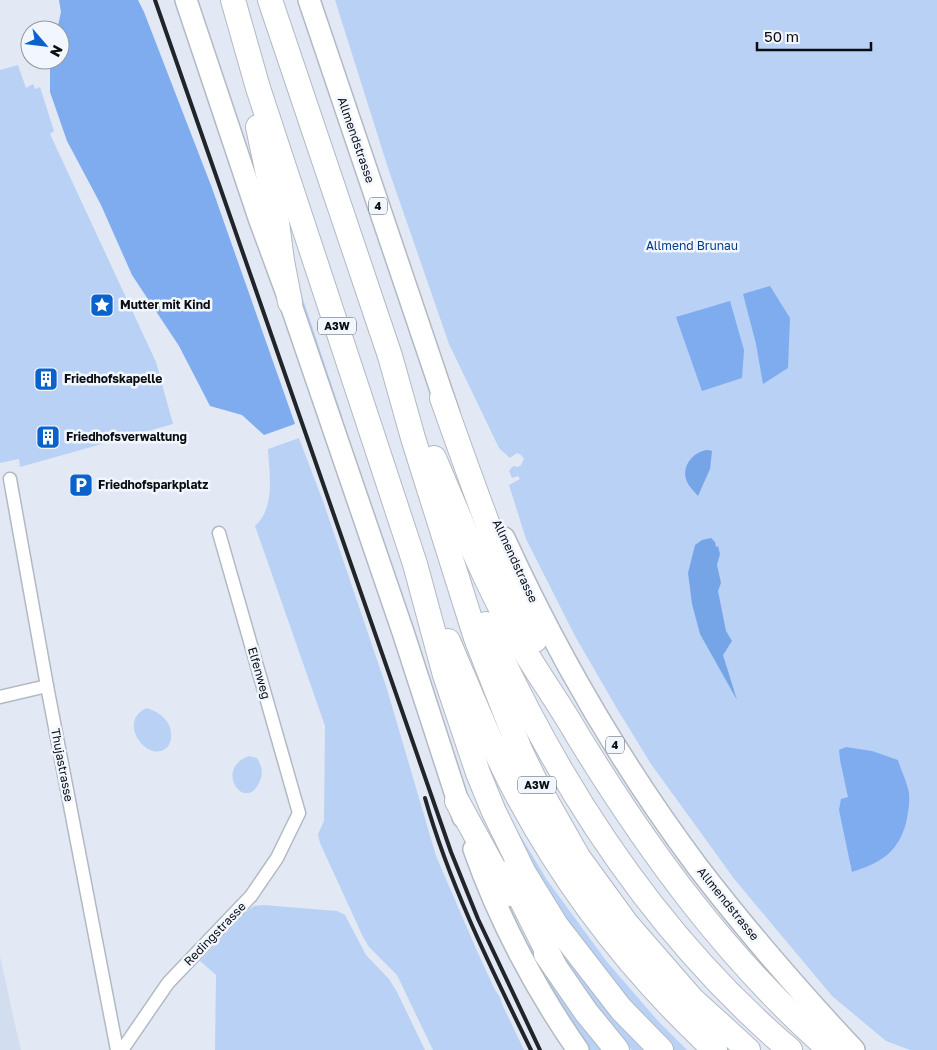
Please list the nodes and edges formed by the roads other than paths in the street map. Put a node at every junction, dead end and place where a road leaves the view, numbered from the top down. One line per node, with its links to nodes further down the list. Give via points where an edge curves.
1 (186, 0): 8 (main road)
2 (221, 0): 6 (highway, A3W)
3 (233, 0): 7 (highway, A3W)
4 (270, 0): 9 (highway, A3W)
5 (309, 0): 10 (main road, Allmendstrasse / 4)
6 (241, 49): 7 (highway, A3W); 8 (highway, via 276,207)
7 (258, 88): 11 (highway, A3W)
8 (290, 302): 19 (main road)
9 (390, 356): 13 (highway, A3W); 18 (highway, via 474,551 513,632)
10 (442, 398): 18 (highway, via 516,597); 32 (main road, Allmendstrasse / 4, via 522,576 581,690 614,745 727,904)
11 (378, 450): 15 (highway, A3W); 21 (highway, via 408,587 440,699 500,857)
12 (10, 479): 16 (street, Thujastrasse)
13 (440, 520): 22 (highway, A3W, via 476,638 536,783 578,857); 30 (highway, via 528,715 592,822 640,890 691,953 722,987)
14 (219, 533): 20 (street, Elfenweg)
15 (416, 564): 22 (highway, A3W, via 484,726 537,830 605,932 657,993); 27 (highway, via 445,676 468,747 494,812 524,873 587,967 621,1009)
16 (47, 686): 17 (street); 23 (street, Thujastrasse)
17 (0, 697)
18 (576, 731): 31 (highway, via 657,858 700,914 782,1006)
19 (457, 801): 21 (highway, via 520,916); 25 (main road, via 511,936)
20 (299, 813): 24 (street, Redingstrasse, via 277,858 251,896 168,984)
21 (555, 967): 26 (highway)
22 (697, 1019): 28 (highway, A3W); 29 (highway, A3W)
23 (117, 1050)
24 (122, 1050)
25 (578, 1050)
26 (617, 1050)
27 (661, 1050)
28 (714, 1050)
29 (748, 1050)
30 (790, 1050)
31 (830, 1050)
32 (854, 1050)

